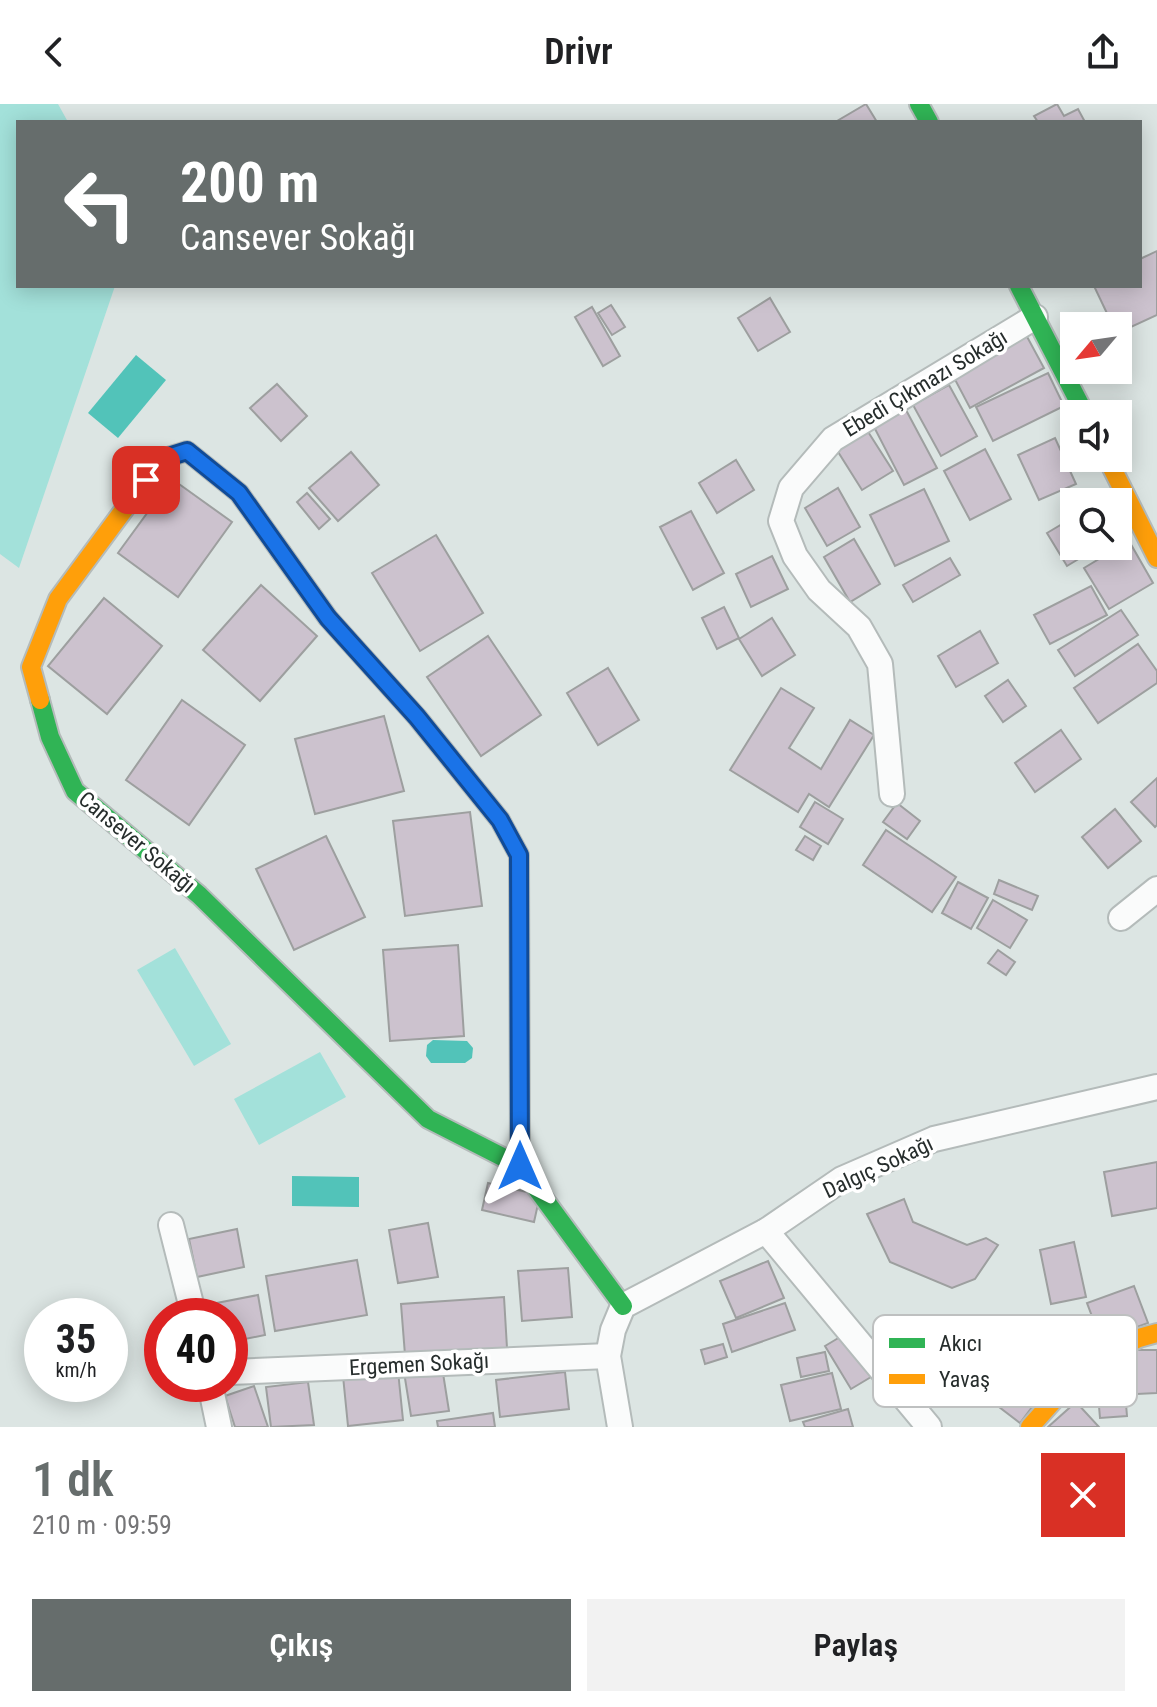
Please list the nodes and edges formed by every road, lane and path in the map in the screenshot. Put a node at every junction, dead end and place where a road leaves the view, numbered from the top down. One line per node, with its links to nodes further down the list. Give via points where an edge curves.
1 (1020, 288): 2 (street)
2 (1035, 317): 3 (street); 6 (street, Ebedi Çıkmazı Sokağı, via 833,439 791,488 781,521 795,556 819,590 859,627 880,664)
3 (1078, 400)
4 (1114, 472): 5 (street)
5 (1157, 558)
6 (892, 794)
7 (1157, 889): 8 (street)
8 (1121, 918)
9 (1157, 1087): 12 (street, Dalgıç Sokağı, via 934,1139 842,1179)
10 (520, 1166): 10 (street, Cansever Sokağı, via 519,855 500,820 328,618 239,493 187,451 168,457 58,599 31,667 50,737 75,791 199,895 428,1119); 14 (street, Cansever Sokağı)
11 (171, 1225): 13 (street)
12 (766, 1231): 14 (street, Dalgıç Sokağı); 18 (street)
13 (189, 1298)
14 (623, 1306): 17 (street)
15 (1157, 1333): 16 (street)
16 (1137, 1339)
17 (608, 1356): 19 (street, Ergemen Sokağı); 24 (street)
18 (873, 1360)
19 (248, 1371)
20 (214, 1402): 23 (street)
21 (912, 1407): 25 (street)
22 (1048, 1407): 26 (street)
23 (219, 1427)
24 (620, 1427)
25 (929, 1427)
26 (1030, 1427)

